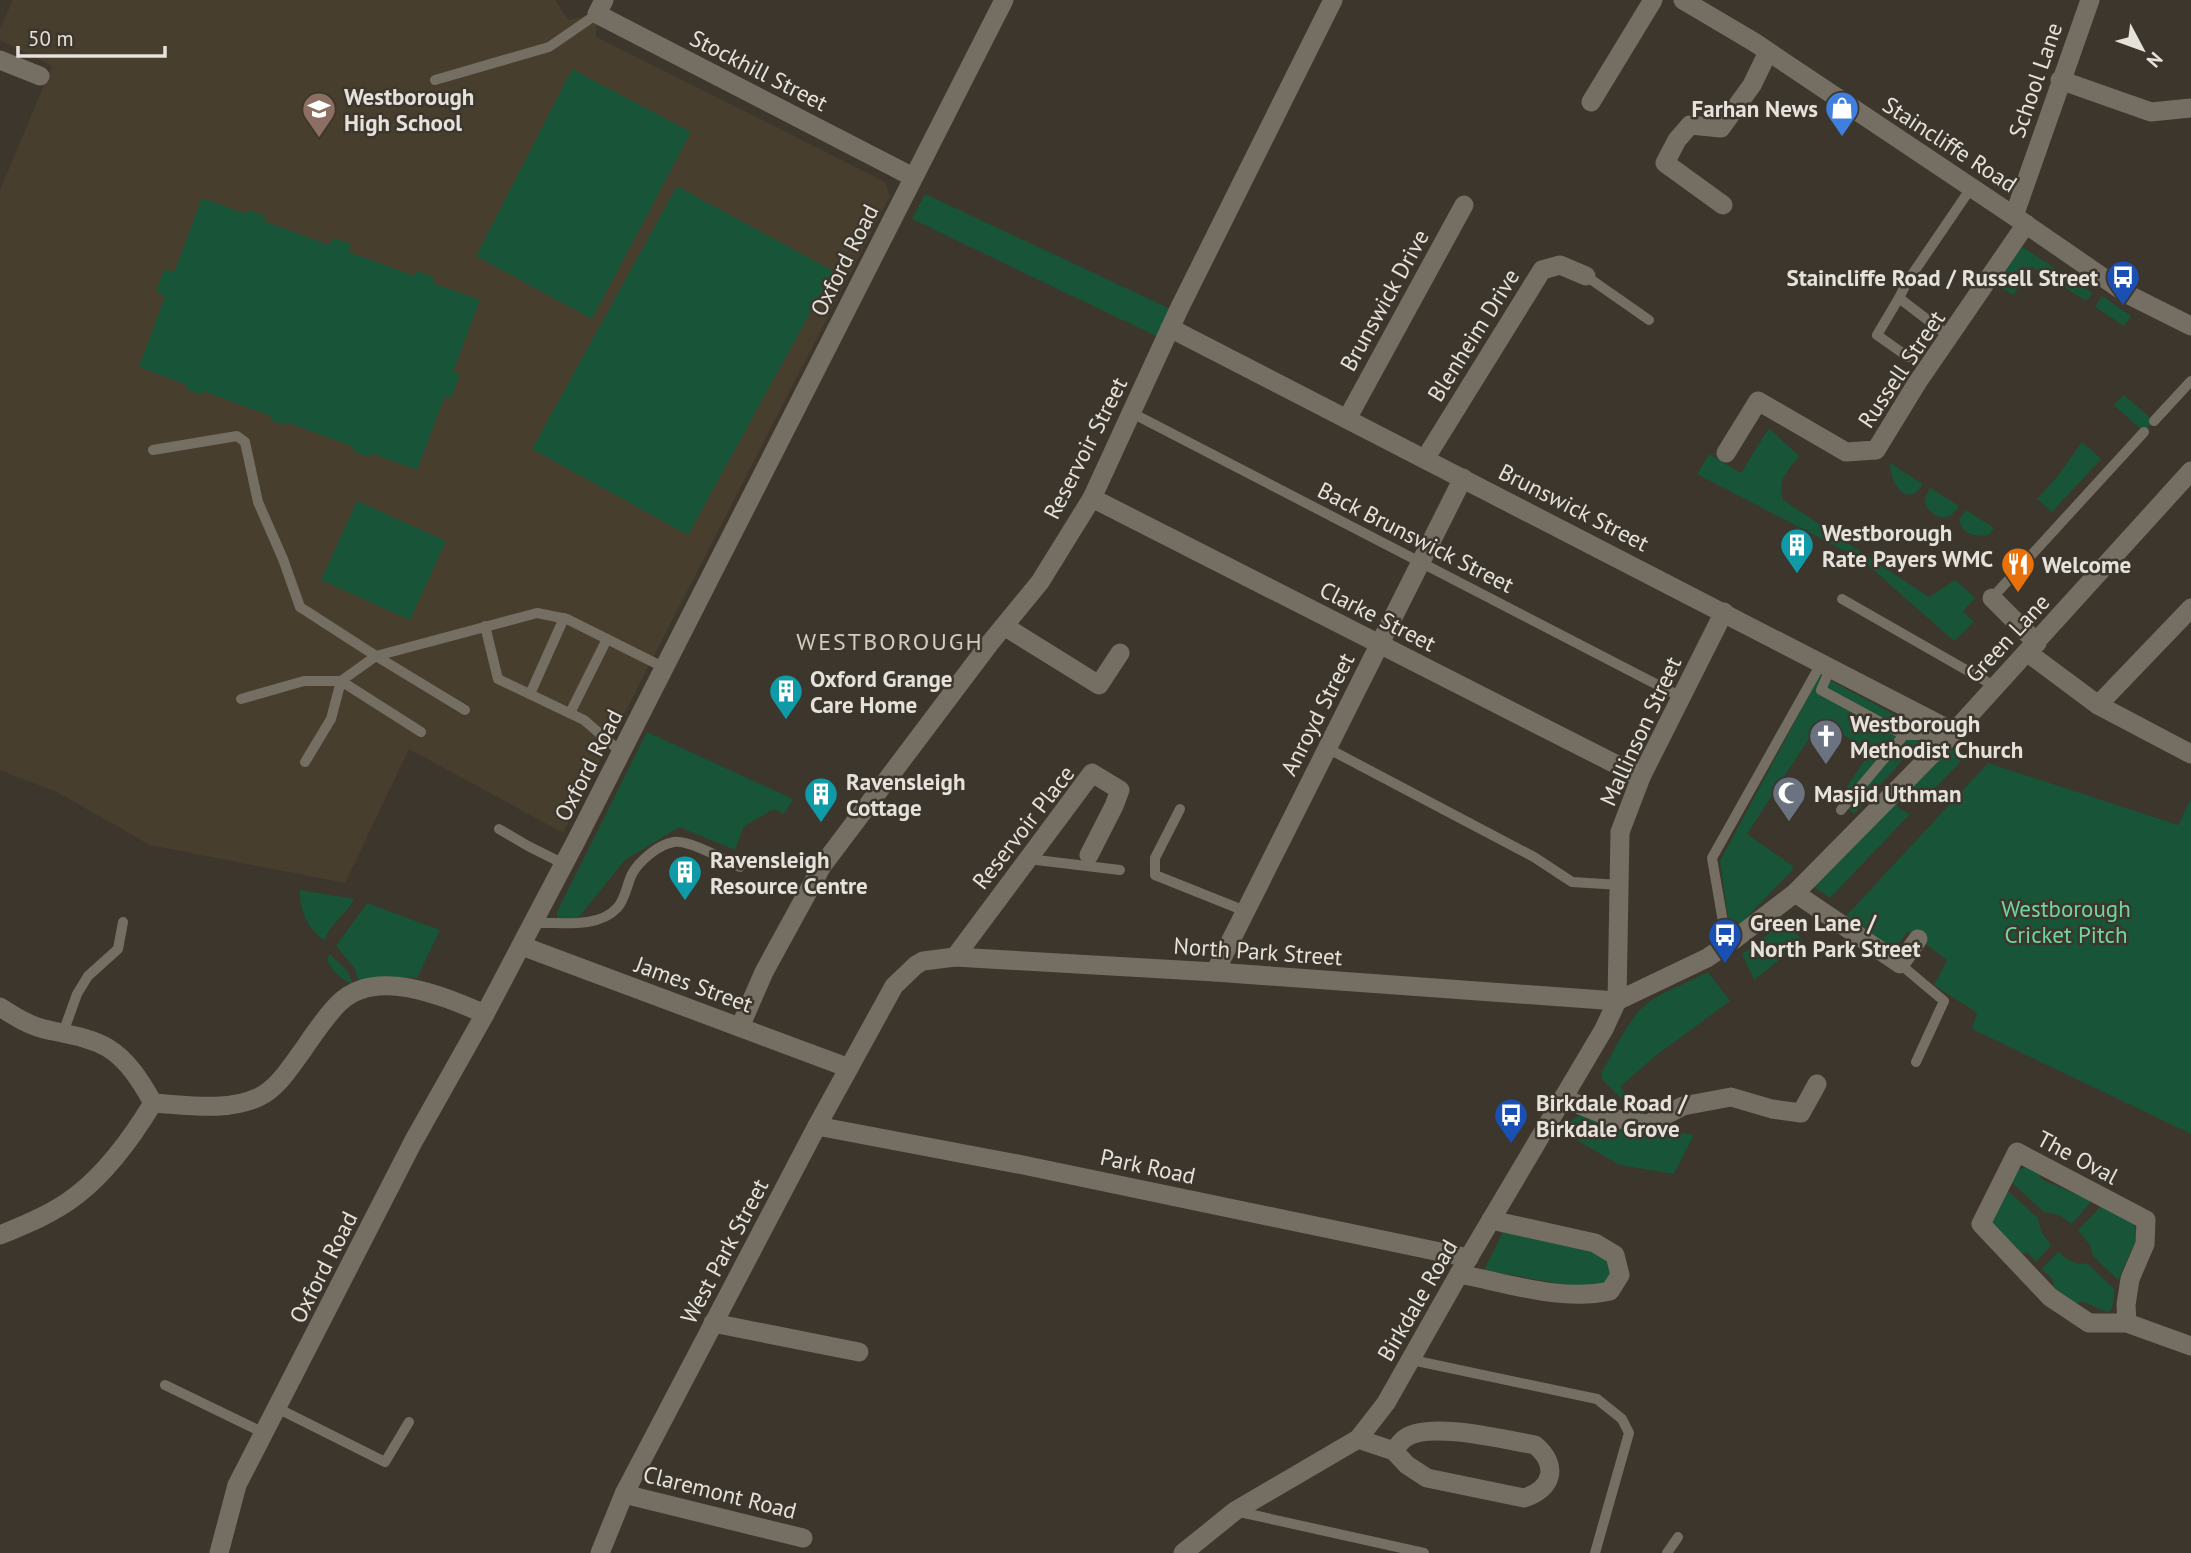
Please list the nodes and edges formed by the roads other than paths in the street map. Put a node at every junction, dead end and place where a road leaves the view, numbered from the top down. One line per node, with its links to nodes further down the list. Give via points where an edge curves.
1 (1004, 0): 14 (street, Oxford Road)
2 (1333, 0): 23 (street, Reservoir Street)
3 (1653, 0): 12 (street)
4 (1683, 0): 7 (street, Staincliffe Road)
5 (2090, 0): 11 (street, School Lane)
6 (601, 7): 10 (lane, via 549,47); 14 (street, Stockhill Street)
7 (1768, 52): 15 (street, Staincliffe Road); 17 (street, via 1752,85 1721,128 1690,125 1665,163)
8 (0, 60): 9 (street)
9 (40, 76)
10 (435, 80)
11 (2060, 80): 13 (street, via 2151,112); 18 (street, School Lane)
12 (1591, 102)
13 (2191, 108)
14 (913, 177): 51 (street, Oxford Road)
15 (1971, 188): 18 (street, Staincliffe Road); 20 (lane)
16 (1464, 205): 28 (street, Brunswick Drive)
17 (1723, 205)
18 (2020, 220): 22 (street, Staincliffe Road, via 2127,294); 24 (street, Russell Street)
19 (1586, 276): 21 (lane, Blenheim Drive); 33 (street, Blenheim Drive, via 1560,265 1542,270)
20 (1899, 298): 24 (lane); 25 (lane, via 1877,335)
21 (1649, 320)
22 (2191, 327)
23 (1170, 328): 27 (street, Reservoir Street); 28 (street, Brunswick Street)
24 (1951, 337): 32 (street, Russell Street, via 1876,450 1846,452 1758,401)
25 (1908, 357)
26 (2191, 381): 29 (lane)
27 (1132, 413): 36 (street, Reservoir Street); 37 (lane, Back Brunswick Street)
28 (1347, 419): 33 (street, Brunswick Street)
29 (2154, 421)
30 (2144, 432): 38 (lane)
31 (153, 450): 49 (lane, via 237,436 245,442 258,502 300,607)
32 (1726, 453)
33 (1425, 458): 35 (street, Brunswick Street)
34 (2191, 471): 47 (street, Green Lane)
35 (1463, 478): 37 (street, Anroyd Street); 41 (street, Brunswick Street)
36 (1092, 498): 44 (street, Reservoir Street, via 1040,582); 46 (street, Clarke Street)
37 (1420, 563): 46 (street, Anroyd Street); 55 (lane, Back Brunswick Street)
38 (1992, 598): 47 (street)
39 (1842, 599): 53 (lane)
40 (2191, 608): 57 (street)
41 (1724, 612): 50 (street, Brunswick Street); 55 (street, Mallinson Street)
42 (564, 618): 43 (lane, via 537,613); 45 (lane); 54 (lane)
43 (485, 626): 49 (lane); 54 (lane, via 498,679)
44 (1004, 626): 48 (street, via 1099,685); 91 (street, Reservoir Street, via 822,866 764,972)
45 (607, 639): 51 (lane); 59 (lane)
46 (1380, 644): 63 (street, Anroyd Street); 67 (street, Clarke Street)
47 (2033, 648): 53 (street, Green Lane); 57 (street)
48 (1121, 653)
49 (376, 656): 52 (lane); 58 (lane)
50 (1826, 664): 61 (street, Brunswick Street); 62 (lane, via 1821,690); 81 (lane, via 1712,858 1723,922)
51 (665, 668): 64 (street, Oxford Road)
52 (341, 681): 56 (lane, via 304,681); 60 (lane); 66 (lane, via 331,719)
53 (1996, 687): 61 (street, Green Lane)
54 (530, 694): 59 (lane)
55 (1681, 697): 67 (street, Mallinson Street)
56 (241, 699)
57 (2098, 705): 65 (street)
58 (465, 710)
59 (570, 713): 64 (lane)
60 (421, 732)
61 (1953, 733): 62 (lane); 77 (street, Green Lane)
62 (1904, 735): 69 (lane)
63 (1327, 748): 76 (lane, via 1534,857 1572,882); 78 (street, Anroyd Street)
64 (622, 753): 73 (street, Oxford Road)
65 (2191, 754)
66 (305, 762)
67 (1641, 777): 76 (street, Mallinson Street, via 1620,832)
68 (1180, 809): 78 (lane, via 1155,858 1155,875)
69 (1841, 810)
70 (499, 829): 73 (lane)
71 (1089, 855): 72 (street, Reservoir Place, via 1120,790 1092,773)
72 (1028, 859): 75 (lane); 84 (street, Reservoir Place)
73 (564, 864): 80 (street, Oxford Road)
74 (740, 867): 80 (lane, via 674,842 648,854 633,872 618,908 600,919)
75 (1120, 870)
76 (1621, 886): 88 (street, Mallinson Street)
77 (1795, 893): 81 (street, Green Lane); 85 (street)
78 (1245, 911): 86 (street, Anroyd Street)
79 (123, 922): 92 (lane, via 118,949 77,994)
80 (534, 923): 83 (street, Oxford Road)
81 (1735, 939): 88 (street, Green Lane, via 1671,977)
82 (1918, 939): 85 (street)
83 (522, 946): 90 (street, Oxford Road); 91 (street, James Street)
84 (955, 957): 86 (street, North Park Street); 87 (street, North Park Street, via 923,961)
85 (1900, 964): 93 (lane, via 1944,1001)
86 (1215, 972): 88 (street, North Park Street)
87 (902, 978): 94 (street, West Park Street)
88 (1617, 1001): 96 (street, Birkdale Road)
89 (0, 1007): 92 (street, via 41,1028)
90 (485, 1014): 97 (street, via 412,987 358,990 340,1002 282,1078 260,1096 222,1106); 108 (street, Oxford Road, via 413,1142)
91 (740, 1027): 94 (street, James Street)
92 (63, 1032): 97 (street, via 107,1047 141,1082)
93 (1916, 1062)
94 (849, 1068): 98 (street, West Park Street)
95 (1816, 1084): 96 (street, via 1801,1113 1731,1097 1683,1106 1648,1124 1612,1118)
96 (1563, 1098): 99 (street, Birkdale Road)
97 (153, 1103): 100 (street, via 135,1132 78,1195 37,1220)
98 (817, 1126): 101 (street, Park Road, via 1023,1165); 102 (street, West Park Street)
99 (1491, 1220): 101 (street, Birkdale Road); 101 (street, Park Road, via 1595,1243 1615,1255 1620,1275 1610,1292 1590,1296 1552,1292)
100 (0, 1235)
101 (1464, 1266): 106 (street, Birkdale Road)
102 (713, 1323): 105 (street); 113 (street, West Park Street)
103 (2127, 1323): 103 (street, The Oval, via 2088,1322 2069,1310 2050,1297 1981,1224 2017,1152 2146,1220 2145,1244 2130,1279); 104 (street, The Oval)
104 (2191, 1346)
105 (859, 1352)
106 (1412, 1360): 111 (street, Birkdale Road); 121 (lane, via 1597,1399 1622,1419 1629,1433)
107 (165, 1385): 110 (lane)
108 (277, 1408): 109 (lane, via 385,1462); 110 (street, Oxford Road)
109 (409, 1422)
110 (264, 1433): 117 (street, Oxford Road, via 237,1485)
111 (1358, 1439): 112 (street); 114 (street, Birkdale Road)
112 (1394, 1451): 112 (street, via 1427,1478 1524,1498 1545,1488 1549,1477 1550,1466 1535,1446 1450,1431 1406,1437)
113 (624, 1494): 115 (street, Claremont Road); 118 (street, West Park Street)
114 (1235, 1511): 119 (street, Birkdale Road); 120 (lane)
115 (803, 1538)
116 (1678, 1538): 122 (lane)
117 (219, 1553)
118 (600, 1553)
119 (1183, 1553)
120 (1424, 1553)
121 (1595, 1553)
122 (1667, 1553)

